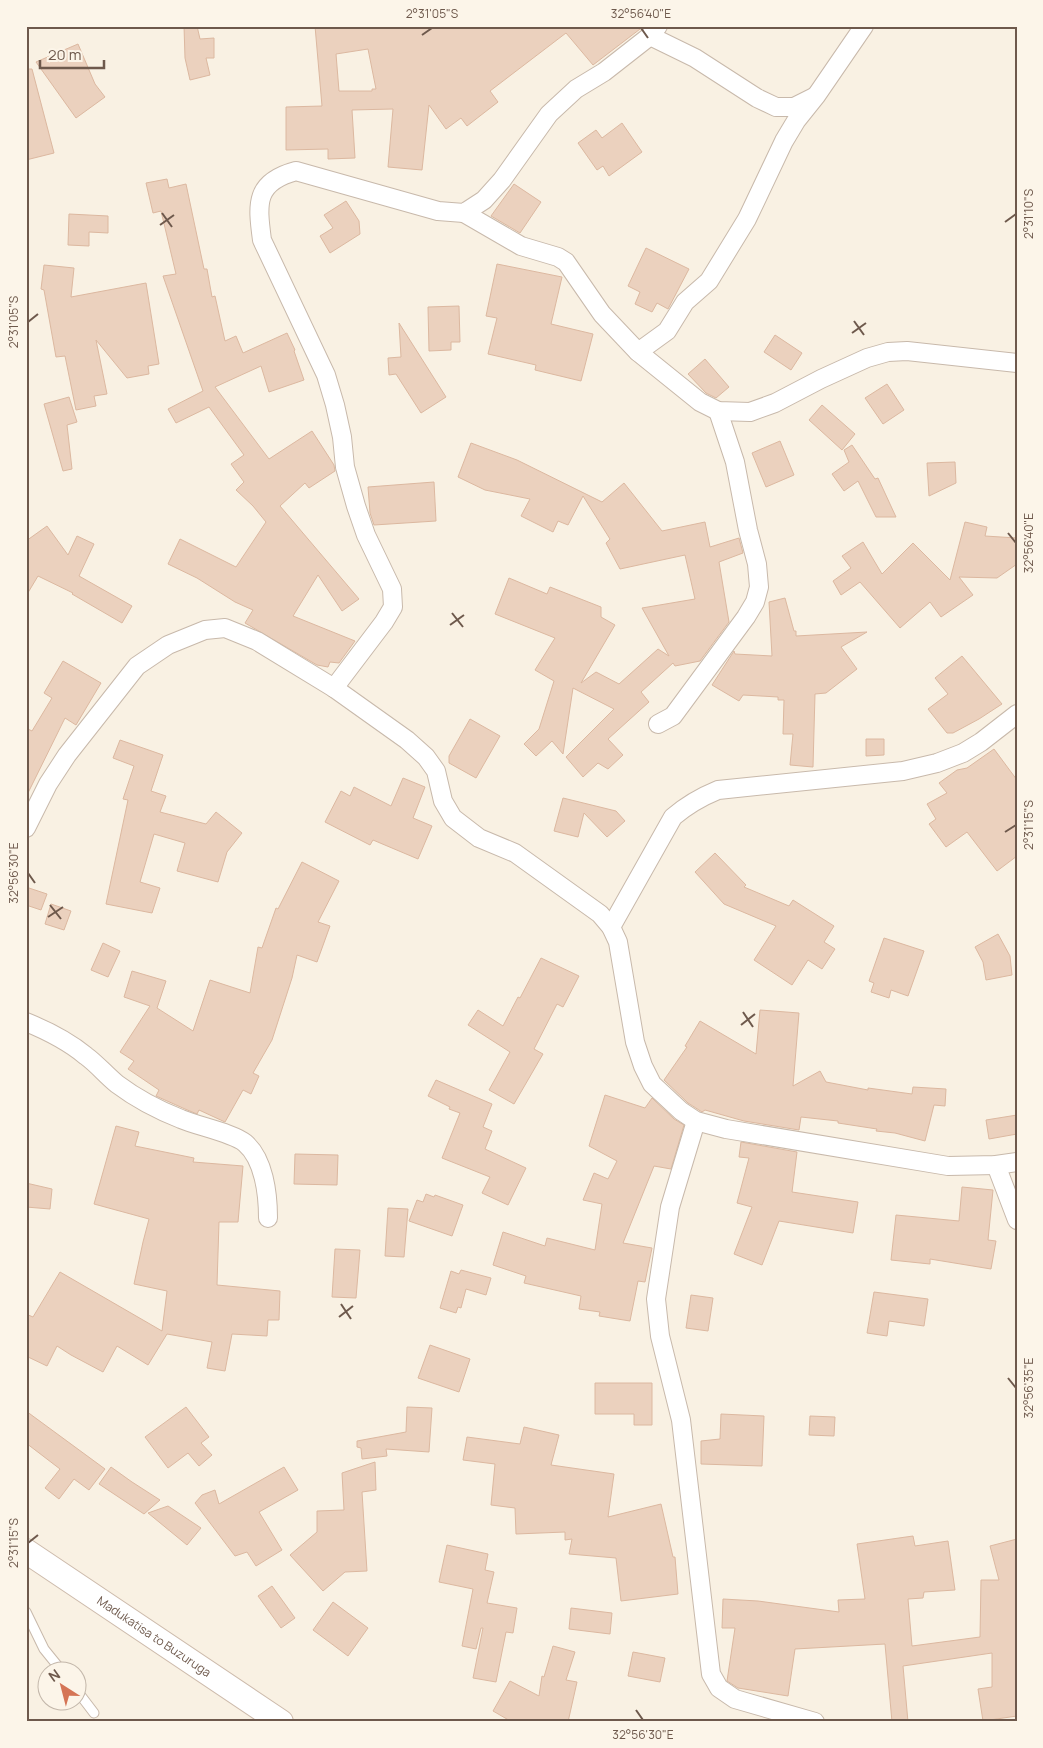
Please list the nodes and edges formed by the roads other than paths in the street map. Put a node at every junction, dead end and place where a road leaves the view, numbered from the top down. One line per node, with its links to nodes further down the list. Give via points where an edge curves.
1 (864, 26): 3 (street)
2 (654, 31): 3 (street, via 776,107 794,107); 4 (street, via 604,72 576,89 549,114 502,180 484,200)
3 (816, 96): 5 (street, via 784,141 747,219 709,281 685,302 667,331)
4 (464, 213): 5 (street, via 521,246 566,262 602,314); 8 (street, via 438,211 296,171 280,175 268,184 260,198 262,240 326,375 356,506 392,589 393,607)
5 (638, 352): 7 (street, via 700,402)
6 (1017, 363): 7 (street, via 907,351 888,352 750,412)
7 (718, 411): 10 (street, via 735,462 759,587 746,617 673,716)
8 (334, 688): 11 (street, via 257,641 225,628 205,630 168,645 137,666 66,755); 12 (street, via 426,757 436,772 442,801 464,828 515,853 600,914)
9 (1017, 714): 12 (street, via 962,752 903,771 718,790 703,796 673,818)
10 (658, 724)
11 (26, 828)
12 (611, 927): 14 (street, via 618,942 634,1042 643,1066 652,1084)
13 (26, 1022): 17 (street, via 78,1050 142,1101 245,1143 257,1156 268,1201)
14 (696, 1121): 16 (street, via 726,1129 948,1166); 25 (street, via 670,1207 656,1299 660,1336 681,1420 711,1674 719,1688 735,1699)
15 (1017, 1162): 16 (street)
16 (996, 1165): 18 (street)
17 (268, 1218)
18 (1017, 1220)
19 (26, 1551): 24 (main road, Madukatisa to Buzuruga)
20 (26, 1612): 21 (lane)
21 (53, 1660)
22 (88, 1705): 23 (lane)
23 (94, 1713)
24 (281, 1722)
25 (815, 1722)

